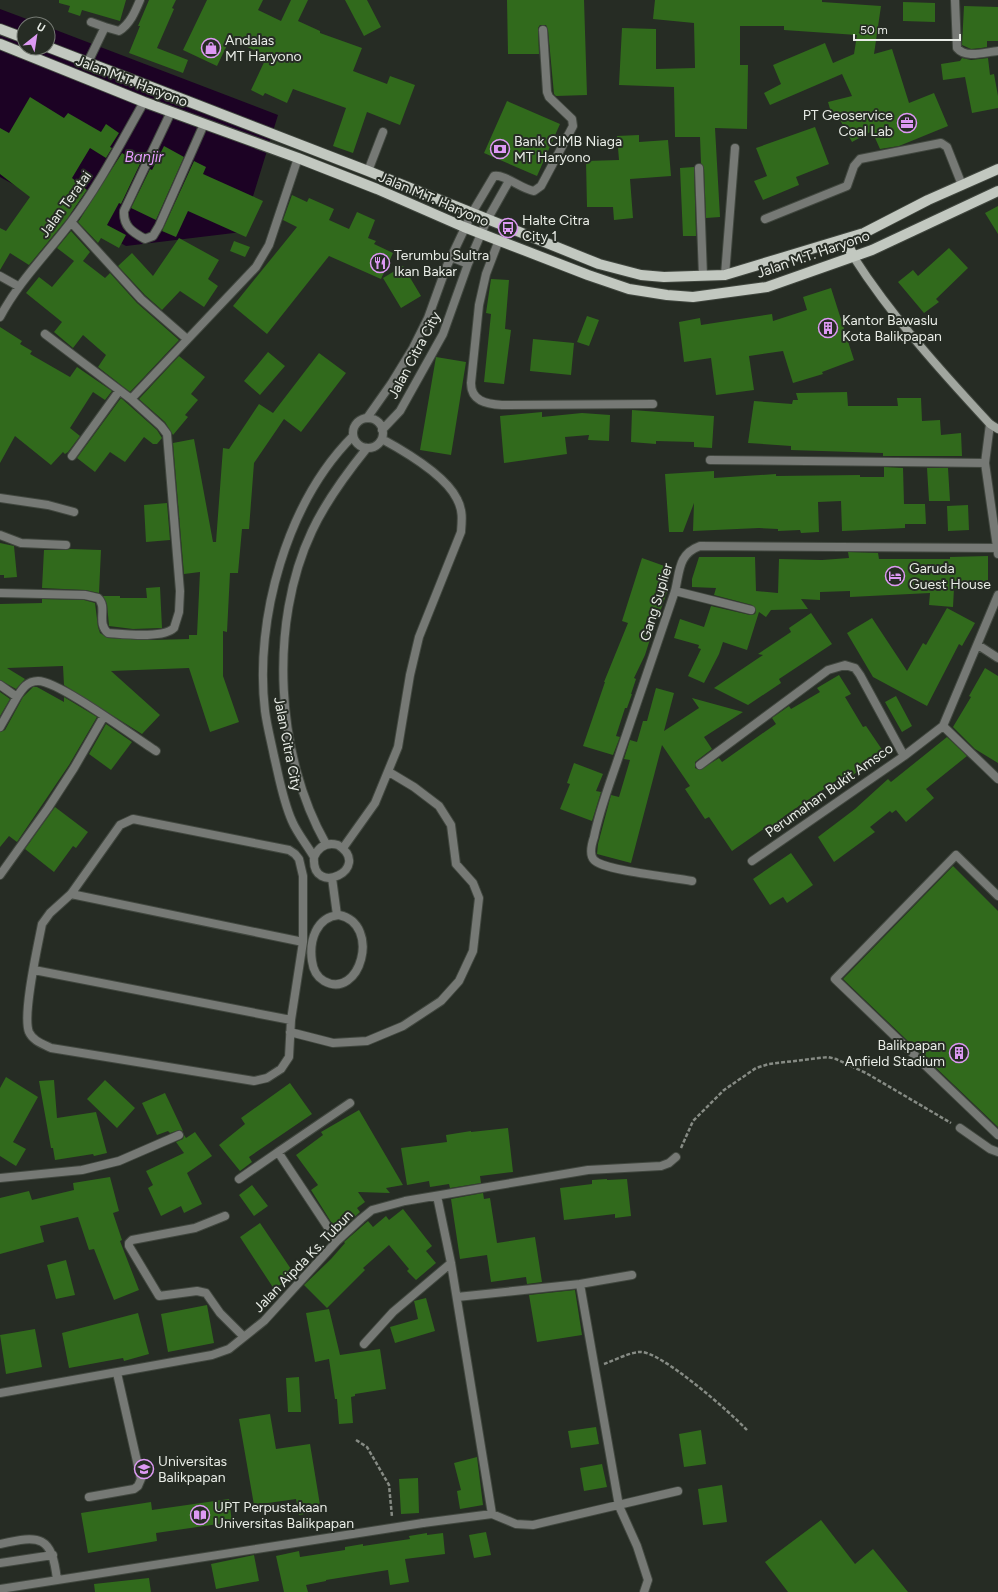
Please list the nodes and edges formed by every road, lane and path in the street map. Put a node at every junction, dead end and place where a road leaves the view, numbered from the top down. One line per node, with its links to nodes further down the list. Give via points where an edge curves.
1 (140, 0): 4 (street, via 123,28 118,31)
2 (955, 0): 10 (street, via 959,51 969,54)
3 (91, 22): 4 (street)
4 (105, 27): 11 (street)
5 (0, 29): 7 (main road)
6 (543, 30): 21 (street, via 547,92 572,119 573,126 540,186 534,191 526,190)
7 (16, 35)
8 (0, 44): 12 (main road, Jalan M.T. Haryono)
9 (56, 50): 11 (main road, Jalan M.T. Haryono)
10 (998, 50)
11 (88, 62): 20 (main road, Jalan M.T. Haryono)
12 (144, 102): 13 (main road, Jalan M.T. Haryono); 27 (street, Jalan Teratai, via 102,177)
13 (171, 112): 14 (main road, Jalan M.T. Haryono); 14 (street, via 124,212 123,221 126,225 145,239 153,236 159,226)
14 (204, 124): 17 (main road, Jalan M.T. Haryono)
15 (383, 132): 20 (street)
16 (735, 148): 35 (street)
17 (298, 158): 28 (main road, Jalan M.T. Haryono); 41 (street, via 262,260)
18 (699, 168): 37 (street)
19 (998, 169): 22 (main road, Jalan M.T. Haryono)
20 (368, 171): 24 (main road, Jalan M.T. Haryono)
21 (509, 181): 24 (street, Jalan Citra City, via 496,175 492,178); 26 (street, Jalan Citra City)
22 (962, 186): 25 (street, via 946,147 941,143 860,159 854,166 847,186); 30 (main road, Jalan M.T. Haryono, via 864,233)
23 (998, 191): 32 (main road, Jalan M.T. Haryono, via 872,250)
24 (472, 213): 26 (main road, Jalan M.T. Haryono); 28 (street, Jalan Citra City)
25 (765, 219)
26 (487, 220): 29 (street, Jalan Citra City); 37 (main road, Jalan M.T. Haryono, via 599,264 641,275)
27 (71, 222): 38 (street, Jalan Teratai); 41 (street, via 141,300)
28 (464, 227): 29 (main road, Jalan M.T. Haryono); 33 (street, Jalan Citra City)
29 (481, 233): 31 (main road, Jalan M.T. Haryono); 34 (street, Jalan Citra City)
30 (845, 239): 32 (main road); 35 (main road, Jalan M.T. Haryono)
31 (499, 240): 32 (main road, Jalan M.T. Haryono, via 628,289 693,297 768,287); 44 (street, via 486,274 479,305 471,383 475,397 485,403 502,405)
32 (853, 256): 46 (street, via 869,281 935,364)
33 (451, 257): 34 (street); 45 (street, Jalan Citra City, via 428,318 413,348)
34 (468, 264): 48 (street, Jalan Citra City, via 443,334 400,410)
35 (725, 275): 37 (main road, Jalan M.T. Haryono)
36 (0, 276): 38 (street)
37 (703, 276)
38 (18, 286): 39 (street, Jalan Teratai)
39 (0, 317)
40 (45, 334): 42 (street)
41 (187, 339): 43 (street)
42 (119, 391): 43 (street); 52 (street)
43 (131, 399): 61 (street, via 161,426 168,438 180,591 179,612 174,628 164,633 108,633 102,625 102,605 98,598 85,595)
44 (653, 404)
45 (367, 418): 48 (street, via 378,422); 49 (street, via 355,425)
46 (990, 424): 47 (street); 54 (street)
47 (998, 429)
48 (382, 430): 50 (street)
49 (353, 436): 51 (street, via 358,445); 78 (street, Jalan Citra City, via 324,472 290,534 278,567 266,636 265,712 278,774 291,819)
50 (382, 439): 51 (street, via 377,445); 74 (street, via 419,463 450,488 457,498 462,514 461,532 420,637 410,675 398,747)
51 (367, 448): 76 (street, Jalan Citra City, via 337,486 311,532 293,586 284,645 282,685 285,714 304,794 314,823)
52 (72, 456)
53 (710, 460): 54 (street)
54 (985, 463): 59 (street)
55 (0, 498): 56 (street, via 48,505)
56 (74, 512)
57 (0, 535): 58 (street, via 21,543)
58 (66, 545)
59 (997, 550): 60 (street, Gang Suplier, via 700,546 686,552)
60 (675, 591): 63 (street); 82 (street, Gang Suplier, via 610,784 591,850 594,861 603,866)
61 (0, 593)
62 (998, 595): 64 (street)
63 (751, 610)
64 (978, 646): 65 (street); 69 (street)
65 (998, 658)
66 (0, 685): 67 (street)
67 (17, 697): 68 (street, via 25,686 39,681 58,688); 70 (street)
68 (104, 716): 71 (street); 80 (street, via 48,808)
69 (943, 726): 72 (street); 75 (street)
70 (0, 727)
71 (156, 751)
72 (904, 756): 73 (street, Perumahan Bukit Amsco, via 860,675 855,668 845,665 828,670); 79 (street, Perumahan Bukit Amsco)
73 (700, 765)
74 (389, 772): 77 (street, via 375,803); 89 (street, via 439,806 451,824 456,864 473,883 479,898 473,951 459,981 441,1001 403,1026 367,1041 333,1043)
75 (998, 779)
76 (326, 844): 77 (street, via 332,843); 78 (street)
77 (343, 848): 81 (street, via 349,859 348,865 342,875)
78 (314, 857): 81 (street, Jalan Citra City, via 319,873)
79 (752, 861)
80 (0, 875)
81 (332, 878): 85 (street)
82 (692, 880)
83 (71, 894): 86 (street); 86 (street, via 120,825 133,819 289,850 299,859 303,876); 87 (street, via 42,924)
84 (998, 896): 93 (street, via 956,855 835,979)
85 (337, 916): 85 (street, via 346,917 357,924 362,946 359,964 353,977 341,984 328,983 317,975 311,951 314,935 321,922)
86 (303, 942): 88 (street)
87 (34, 970): 88 (street); 89 (street, via 27,1014 29,1031 36,1041 51,1048 254,1080 267,1078 281,1069 288,1057)
88 (291, 1020): 89 (street)
89 (290, 1032)
90 (350, 1103): 94 (street)
91 (960, 1128): 95 (street); 96 (path, via 866,1073 828,1057 756,1068 724,1090 693,1121)
92 (179, 1135): 97 (street, via 112,1163 82,1170)
93 (998, 1135)
94 (278, 1152): 98 (street); 101 (street)
95 (998, 1152)
96 (677, 1156): 99 (street, Jalan Aipda Ks. Tubun, via 661,1166 588,1170)
97 (0, 1178)
98 (240, 1179)
99 (437, 1196): 101 (street, Jalan Aipda Ks. Tubun, via 372,1210); 102 (street)
100 (225, 1216): 106 (street, via 195,1228 132,1240 129,1246 159,1296 197,1291 206,1293 220,1313)
101 (337, 1241): 106 (street, Jalan Aipda Ks. Tubun, via 264,1321)
102 (451, 1263): 105 (street); 107 (street, via 393,1312)
103 (632, 1274): 104 (street)
104 (580, 1284): 105 (street); 108 (street)
105 (457, 1297): 116 (street)
106 (244, 1337): 109 (street, Jalan Aipda Ks. Tubun, via 229,1349 212,1355)
107 (364, 1344)
108 (594, 1368): 111 (path, via 639,1352 649,1352 733,1415); 115 (street)
109 (117, 1372): 110 (street, Jalan Aipda Ks. Tubun); 114 (street, via 141,1479 134,1489)
110 (0, 1393)
111 (747, 1430)
112 (356, 1440): 117 (path, via 367,1448 389,1485)
113 (678, 1491): 115 (street)
114 (90, 1497)
115 (619, 1506): 116 (street, via 533,1525 516,1524); 123 (street, via 637,1546 648,1580)
116 (492, 1514): 117 (street)
117 (393, 1527): 121 (street)
118 (0, 1544): 119 (street, via 38,1539 47,1545)
119 (53, 1555): 120 (street); 121 (street)
120 (0, 1563)
121 (57, 1580): 122 (street)
122 (0, 1589)
123 (644, 1592)

